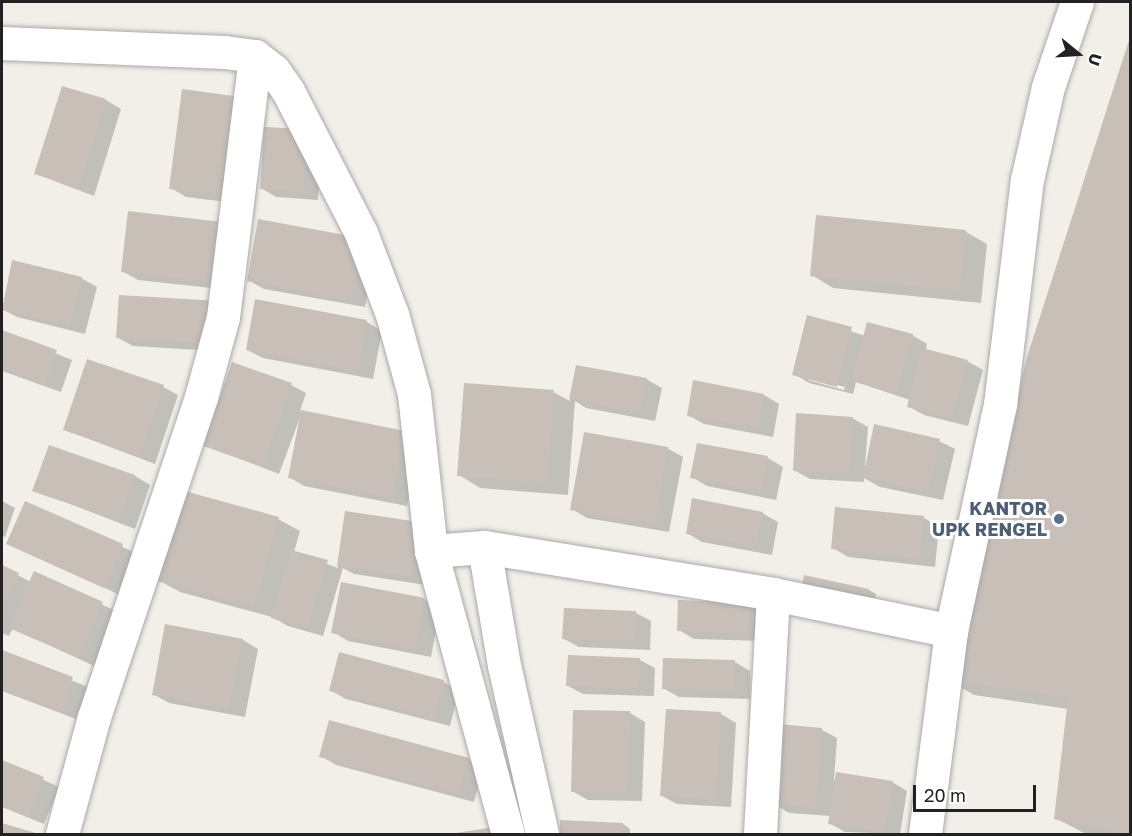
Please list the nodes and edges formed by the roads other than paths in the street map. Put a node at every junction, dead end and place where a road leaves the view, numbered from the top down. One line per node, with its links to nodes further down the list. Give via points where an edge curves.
1 (1077, 2): 6 (street, via 1048,87 1027,180 1000,405)
2 (2, 44): 3 (street)
3 (255, 56): 4 (street, via 273,71 288,92 361,233 392,314); 7 (street, via 223,316 201,397 94,717)
4 (457, 549): 5 (street); 8 (street); 9 (street, via 504,665)
5 (773, 594): 6 (street); 10 (street)
6 (951, 631): 11 (street)
7 (62, 834)
8 (508, 834)
9 (542, 834)
10 (760, 834)
11 (926, 834)

